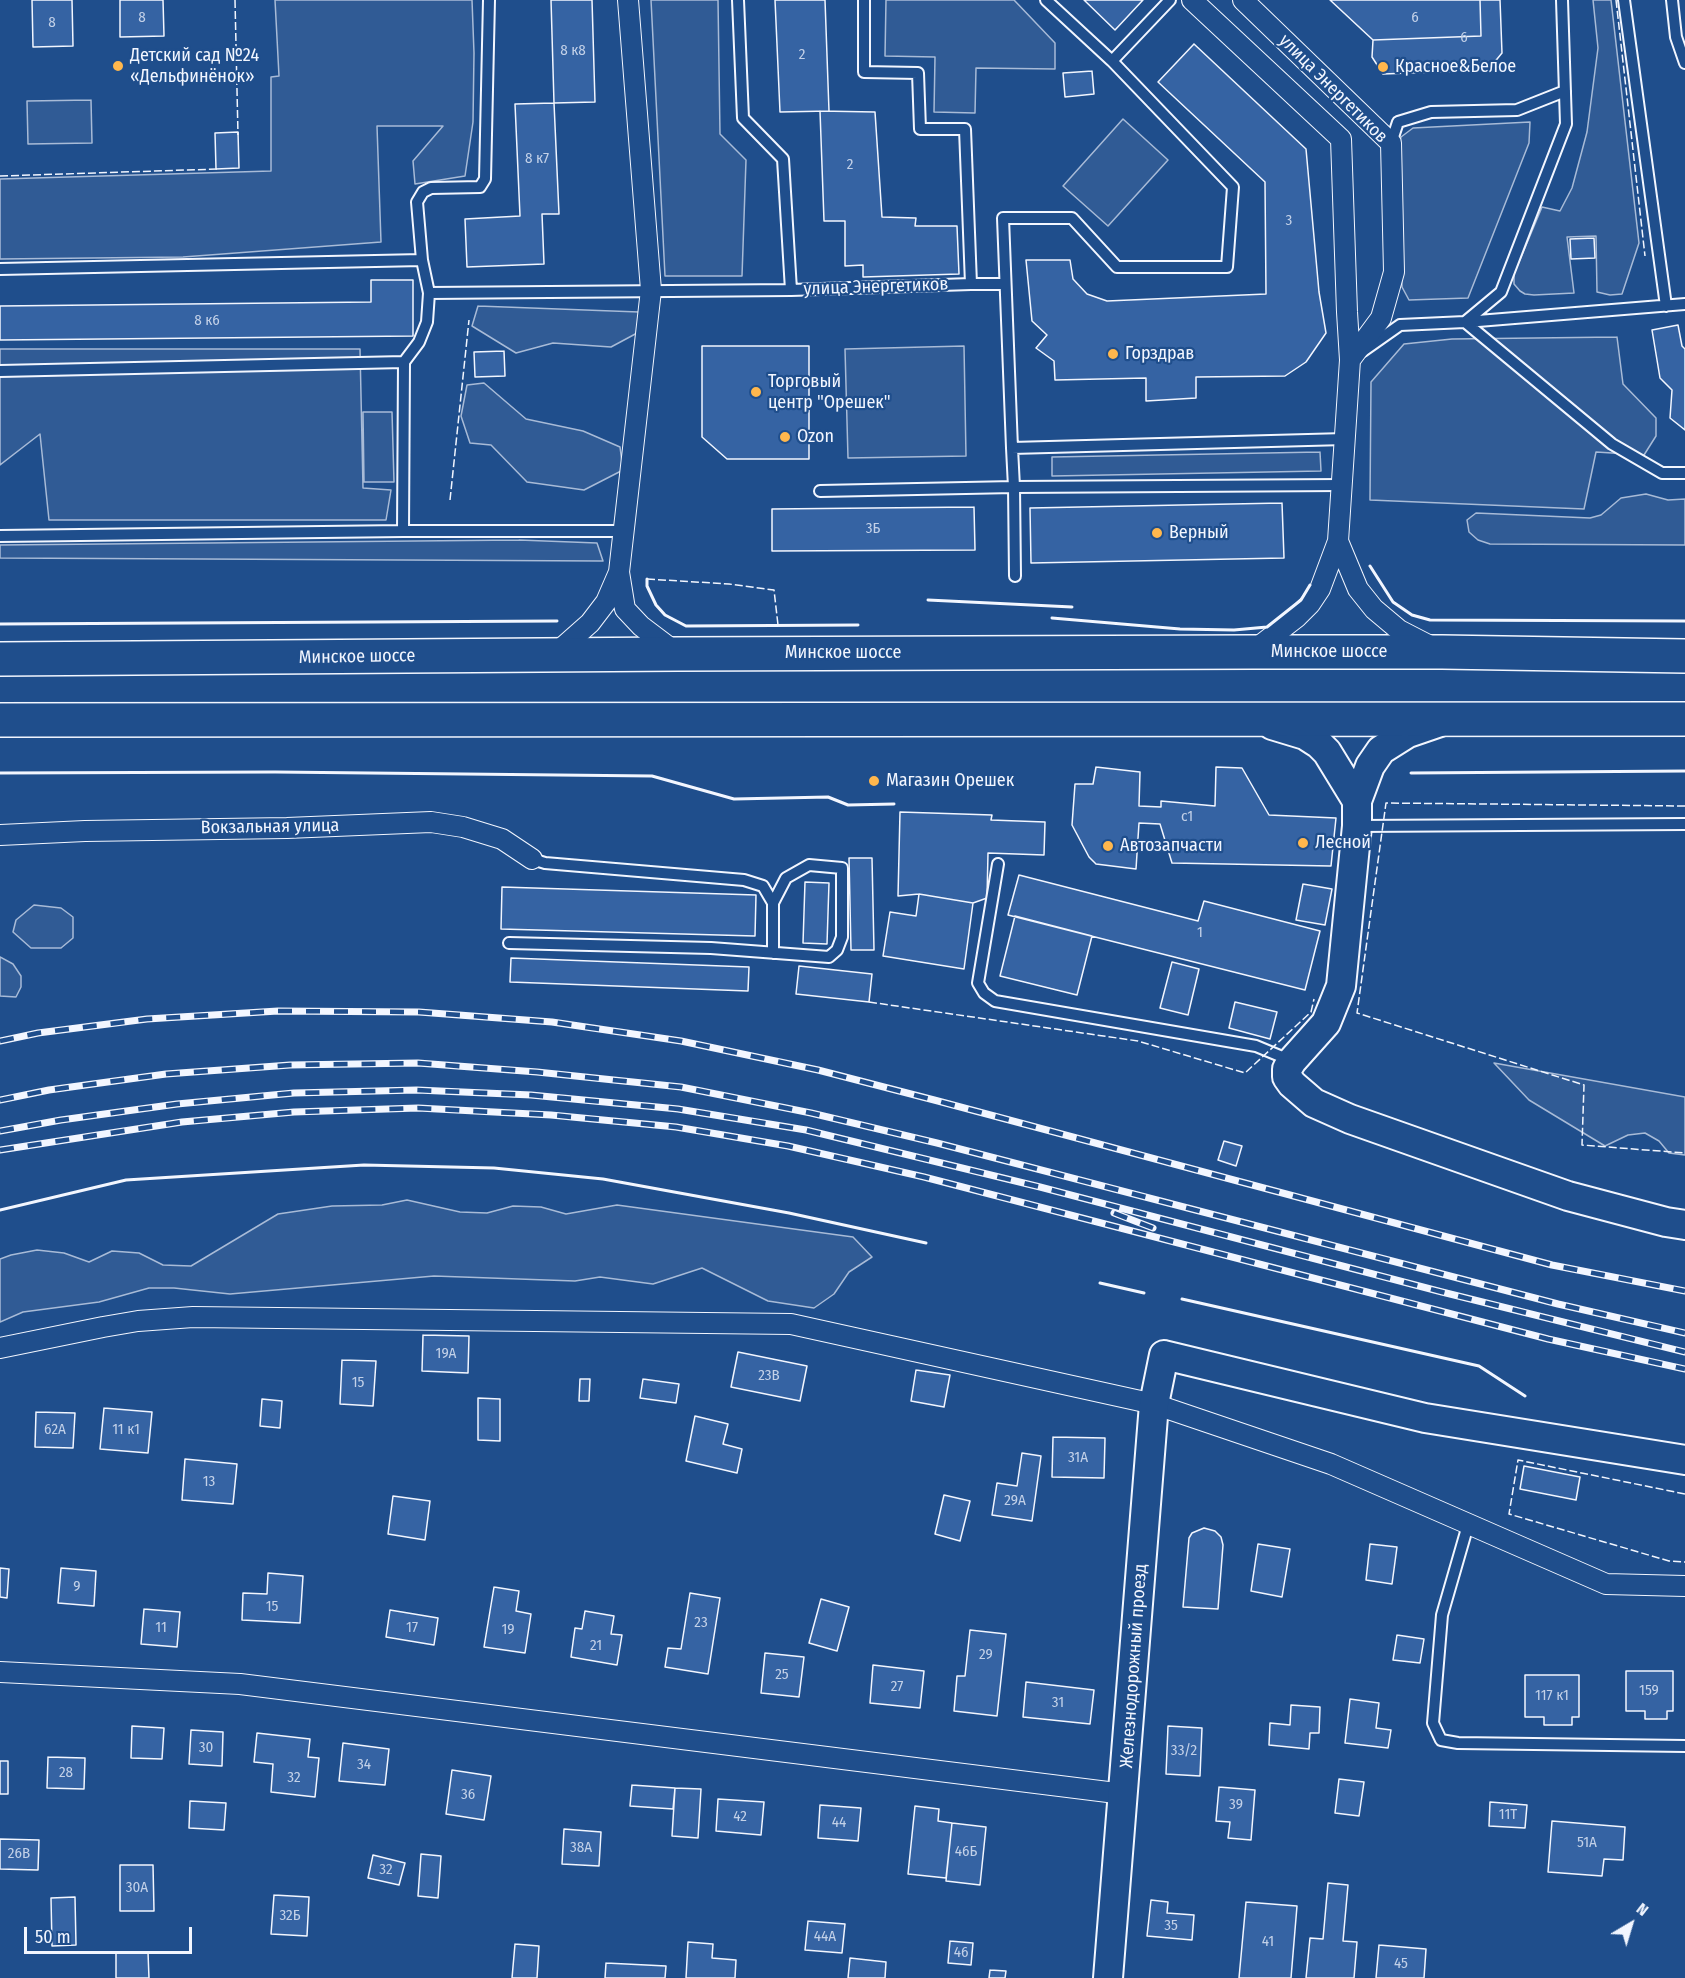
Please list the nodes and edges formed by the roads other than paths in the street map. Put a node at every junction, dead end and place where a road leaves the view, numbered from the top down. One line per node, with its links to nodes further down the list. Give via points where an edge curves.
1 (489, 0): 16 (lane, via 485,179 480,187 431,188 423,192 417,202)
2 (628, 0): 20 (street)
3 (738, 0): 21 (lane, via 743,118 783,159)
4 (864, 0): 18 (lane, улица Энергетиков, via 864,72 918,73 920,129 965,129)
5 (1046, 0): 12 (lane)
6 (1170, 0): 12 (lane)
7 (1192, 0): 26 (street, via 1341,139)
8 (1243, 0): 15 (street, улица Энергетиков)
9 (1562, 0): 14 (lane)
10 (1624, 0): 24 (lane)
11 (1672, 0): 13 (lane)
12 (1112, 61): 19 (lane, via 1233,187 1227,267 1117,267 1072,218 1003,218)
13 (1685, 63)
14 (1566, 91): 15 (lane, via 1517,110 1431,112 1398,122); 25 (lane, via 1566,124 1501,292)
15 (1390, 143): 26 (street, улица Энергетиков, via 1394,272 1381,318)
16 (422, 260): 17 (lane); 22 (lane)
17 (0, 270)
18 (971, 284): 19 (lane); 21 (lane, улица Энергетиков)
19 (1005, 284): 30 (lane)
20 (651, 290): 21 (lane, улица Энергетиков); 22 (lane, улица Энергетиков); 36 (street)
21 (791, 290)
22 (429, 293): 27 (lane, via 427,322 419,342)
23 (1685, 304): 24 (lane)
24 (1665, 306): 25 (lane)
25 (1466, 322): 26 (lane, via 1400,325); 31 (lane, via 1612,444 1662,473)
26 (1350, 360): 29 (street)
27 (404, 362): 28 (lane); 35 (lane)
28 (0, 371)
29 (1345, 439): 30 (lane); 32 (street)
30 (1012, 448): 33 (lane)
31 (1685, 473)
32 (1342, 485): 33 (lane); 38 (street)
33 (1014, 487): 34 (lane); 40 (lane)
34 (820, 491)
35 (403, 531): 36 (lane); 37 (lane)
36 (624, 531): 39 (street)
37 (0, 536)
38 (1338, 541): 41 (street, via 1320,589 1310,604); 42 (street, via 1358,589 1374,609 1399,630)
39 (620, 572): 43 (street, via 606,602 590,623); 44 (street, via 625,609)
40 (1015, 576)
41 (1252, 652): 42 (highway, Минское шоссе); 44 (highway, Минское шоссе)
42 (1442, 652): 45 (highway, Минское шоссе)
43 (555, 654): 44 (highway, Минское шоссе); 46 (highway, Минское шоссе)
44 (678, 654)
45 (1685, 656)
46 (0, 659)
47 (1450, 718): 48 (highway); 50 (highway); 51 (street, via 1408,733 1381,750 1370,766)
48 (1685, 719)
49 (0, 720): 50 (highway)
50 (1249, 720): 51 (street, via 1298,732 1319,744 1327,752)
51 (1357, 813): 52 (lane); 59 (street, via 1341,986 1326,1023)
52 (1685, 824)
53 (0, 835): 54 (street, Вокзальная улица, via 432,822 502,839)
54 (532, 859): 56 (lane, via 545,864 744,880 763,886)
55 (998, 864): 59 (lane, via 978,983 995,1001 1256,1046)
56 (773, 903): 58 (lane); 58 (lane, via 786,879 809,865 842,868 842,937 837,951 829,957)
57 (509, 943): 58 (lane)
58 (773, 953)
59 (1292, 1061): 60 (street, via 1287,1077 1292,1084 1314,1103 1350,1119 1568,1196)
60 (1685, 1225)
61 (0, 1348): 62 (street, via 103,1327 193,1317 791,1324)
62 (1154, 1404): 63 (street, Железнодорожный проезд, via 1164,1355 1425,1418); 64 (street, via 1331,1464); 68 (street, Железнодорожный проезд)
63 (1685, 1460)
64 (1468, 1525): 65 (street, via 1606,1584); 67 (lane, via 1442,1615 1434,1722 1441,1740)
65 (1685, 1586)
66 (0, 1672): 68 (street, via 240,1684)
67 (1685, 1746)
68 (1124, 1794): 69 (street, Железнодорожный проезд)
69 (1108, 1978)

